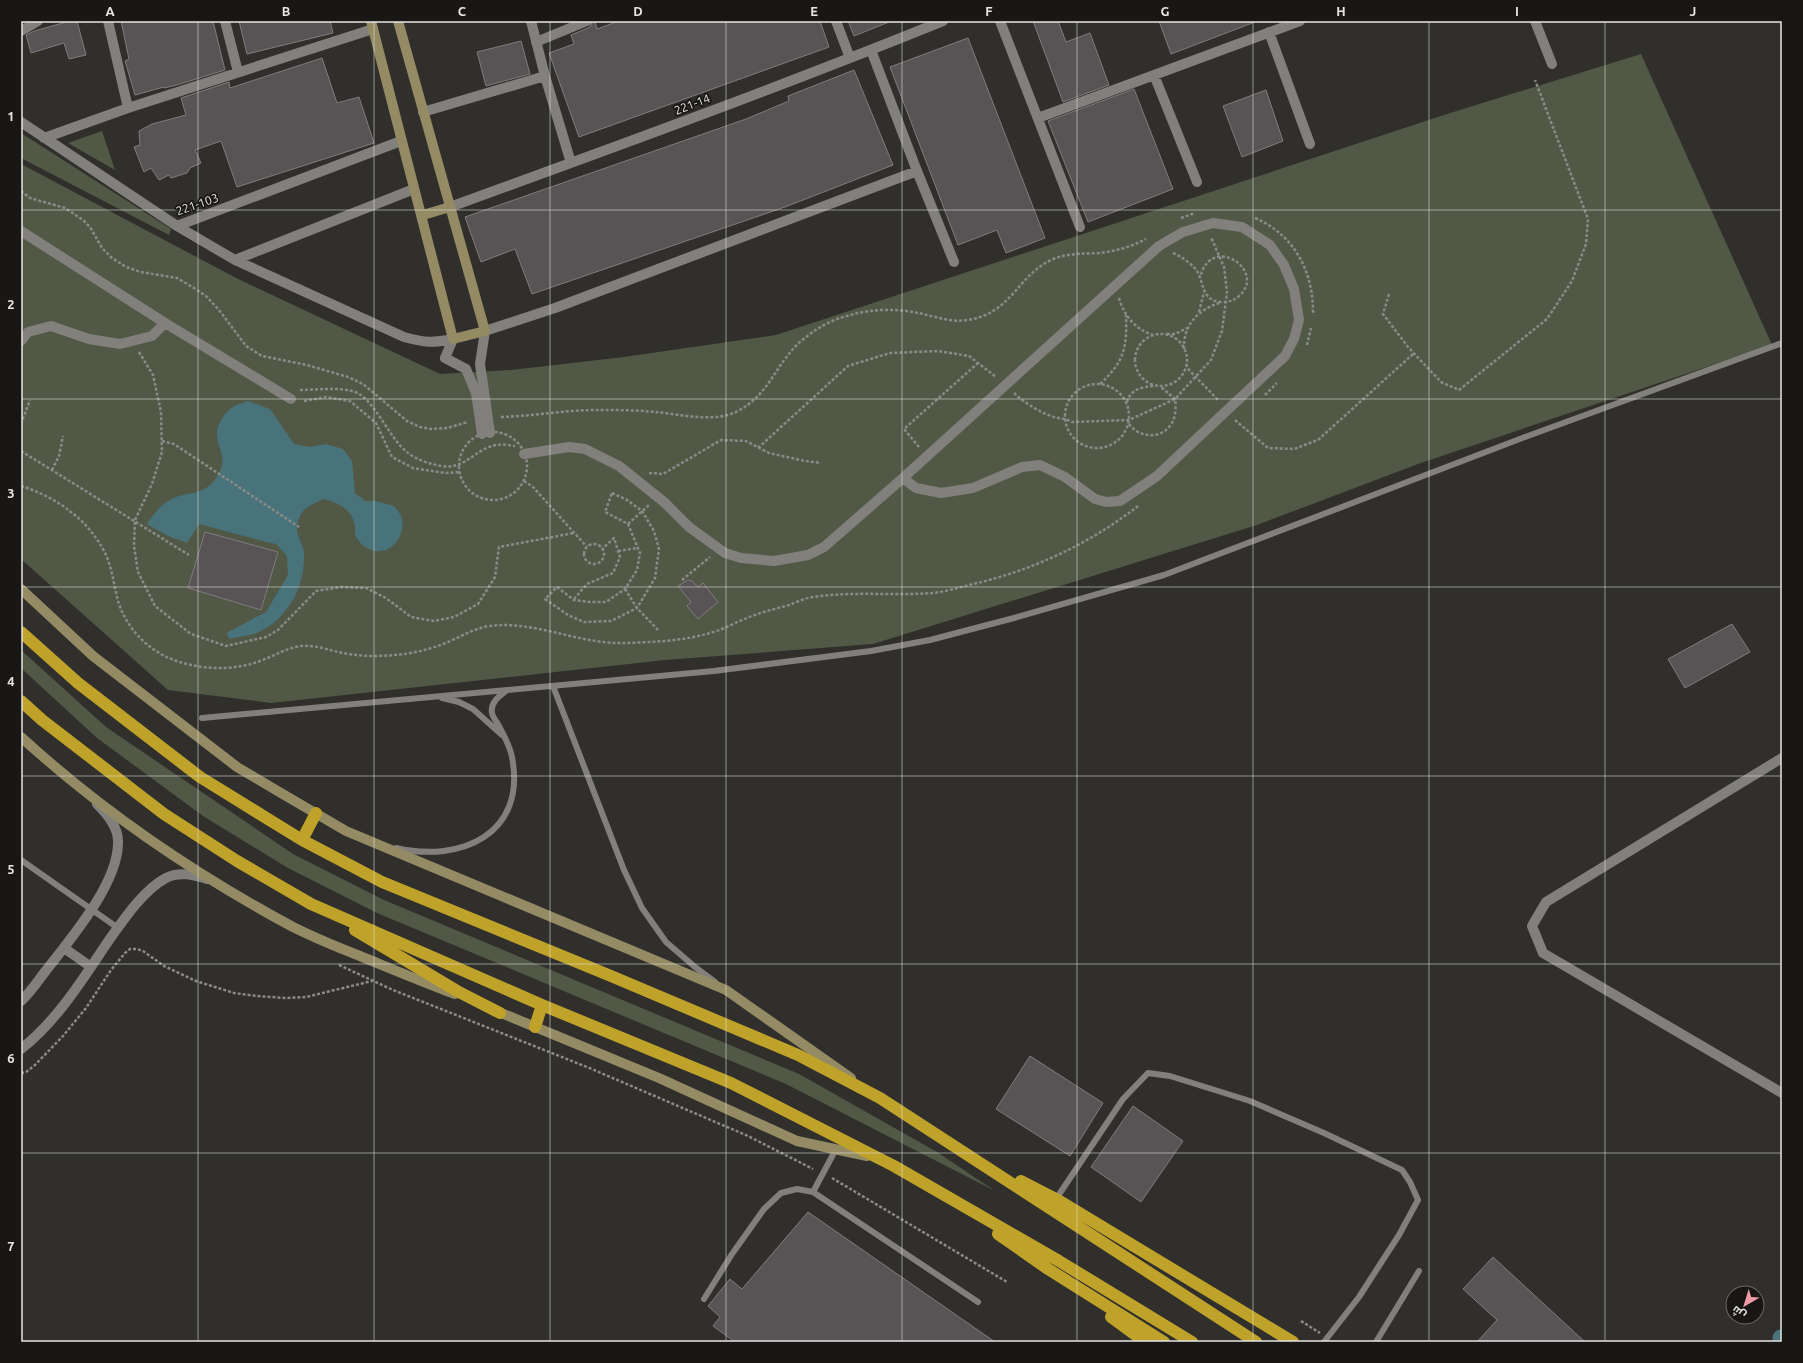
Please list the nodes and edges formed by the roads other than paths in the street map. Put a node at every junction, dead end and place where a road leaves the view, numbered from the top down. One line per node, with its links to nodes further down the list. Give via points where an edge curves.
1 (38, 21): 13 (street)
2 (108, 21): 22 (street)
3 (225, 21): 19 (street)
4 (398, 21): 23 (main road)
5 (531, 21): 15 (street)
6 (587, 21): 15 (street)
7 (836, 21): 17 (street)
8 (943, 21): 16 (street, 221-14)
9 (1000, 21): 24 (street)
10 (1300, 21): 14 (street)
11 (1535, 21): 18 (street)
12 (372, 25): 19 (street); 27 (main road)
13 (21, 31)
14 (1269, 32): 20 (street); 28 (street)
15 (536, 42): 21 (street)
16 (871, 50): 17 (street, 221-14); 30 (street)
17 (850, 58): 29 (street, 221-14)
18 (1552, 64)
19 (238, 72): 22 (street)
20 (1154, 75): 24 (street); 31 (street)
21 (544, 76): 23 (street); 29 (street)
22 (128, 108): 26 (street)
23 (423, 112): 33 (main road)
24 (1038, 118): 36 (street)
25 (21, 122): 26 (street, 221-103)
26 (44, 138): 35 (street, 221-103)
27 (401, 141): 32 (main road); 35 (street, 221-103)
28 (1310, 144)
29 (571, 164): 33 (street, 221-14)
30 (917, 171): 39 (street); 41 (street)
31 (1197, 182)
32 (414, 188): 34 (main road); 38 (street)
33 (450, 207): 34 (main road); 41 (main road)
34 (423, 215): 42 (main road)
35 (177, 226): 38 (street)
36 (1080, 227)
37 (21, 231): 40 (street)
38 (235, 260): 42 (street, via 404,337 423,343)
39 (954, 262)
40 (165, 323): 43 (street, via 152,336 120,344 89,340 51,326 28,332); 45 (street)
41 (485, 332): 42 (main road); 46 (street, via 480,364)
42 (454, 339): 46 (street, via 445,358 466,369)
43 (21, 341)
44 (1782, 343): 52 (lane, via 1525,437 1164,575 1029,614 930,640 871,651 714,671)
45 (293, 394)
46 (484, 418): 47 (street)
47 (486, 433)
48 (522, 449): 49 (street, via 585,449 619,466 658,497 689,527 725,553 759,561 808,555 824,547)
49 (903, 478): 49 (street, via 916,488 941,493 973,488 1022,467 1040,465 1065,477 1095,500 1120,501 1157,476 1285,356 1294,339 1299,320 1294,289 1284,265 1270,245 1242,227 1212,223 1183,232 1159,246)
50 (21, 589): 61 (main road, via 94,656 237,767)
51 (21, 632): 62 (highway, via 78,683 200,777)
52 (553, 686): 53 (lane); 71 (lane, via 624,870 642,908 666,942 694,967)
53 (506, 691): 54 (lane); 57 (lane, via 492,708)
54 (438, 697): 56 (lane); 57 (lane, via 474,709)
55 (21, 700): 66 (highway, via 42,720 164,814)
56 (202, 718)
57 (504, 736): 63 (lane, via 512,756 514,783 510,806 490,833 462,848 430,853 409,851)
58 (21, 737): 60 (main road)
59 (1782, 758): 77 (street, via 1546,902 1532,926 1542,953)
60 (62, 772): 65 (main road, via 153,842); 67 (street, via 103,810 118,834 119,843 113,870)
61 (316, 813): 62 (highway); 63 (main road, via 346,831)
62 (302, 840): 78 (highway, via 382,882 798,1055)
63 (371, 841): 71 (main road)
64 (21, 860): 67 (lane)
65 (225, 887): 68 (street, via 195,875 183,874 165,878 151,889); 74 (main road, via 293,927 321,940)
66 (311, 904): 73 (highway); 74 (highway, via 457,991)
67 (91, 909): 68 (lane); 69 (street)
68 (118, 928): 70 (street)
69 (64, 948): 70 (street); 72 (street)
70 (91, 967): 76 (street, via 52,1019)
71 (726, 990): 78 (main road)
72 (21, 1001)
73 (542, 1004): 75 (highway); 81 (highway, via 731,1083)
74 (500, 1013): 75 (main road)
75 (535, 1027): 79 (main road, via 659,1078 798,1141)
76 (21, 1049)
77 (1782, 1093)
78 (880, 1098): 80 (highway)
79 (836, 1149): 81 (main road, via 871,1157); 83 (lane)
80 (962, 1151): 84 (highway); 92 (highway)
81 (894, 1166): 82 (highway)
82 (905, 1172): 85 (highway); 91 (highway)
83 (814, 1192): 87 (lane, via 797,1189 781,1193 764,1209); 88 (lane)
84 (1056, 1199): 93 (highway); 94 (lane, via 1123,1099 1148,1074 1170,1076 1250,1101 1402,1170 1418,1200 1399,1236 1359,1297)
85 (1048, 1269): 89 (highway); 90 (highway)
86 (1419, 1271): 95 (lane)
87 (704, 1299)
88 (978, 1302)
89 (1145, 1342)
90 (1164, 1342)
91 (1192, 1342)
92 (1256, 1342)
93 (1293, 1342)
94 (1324, 1342)
95 (1376, 1342)

